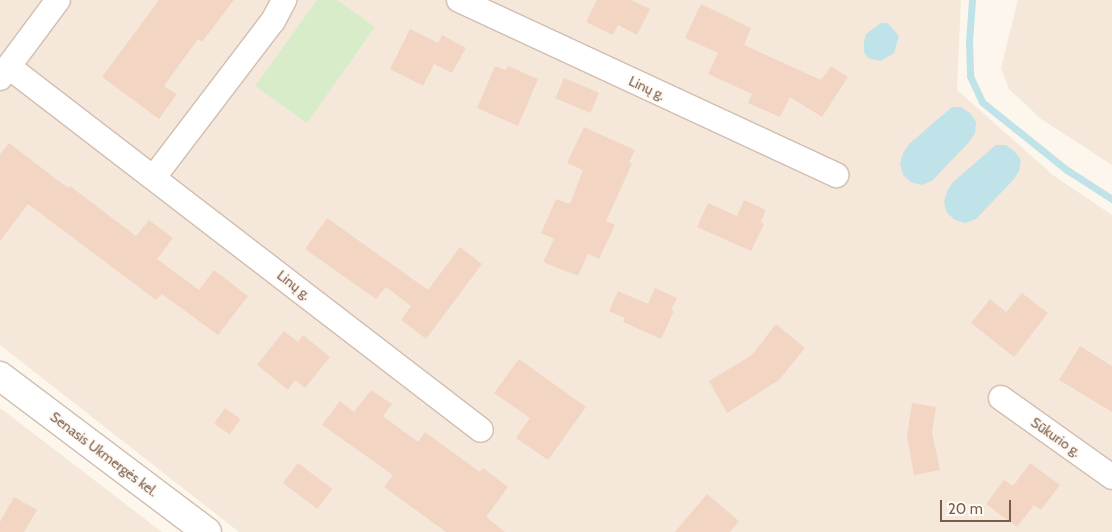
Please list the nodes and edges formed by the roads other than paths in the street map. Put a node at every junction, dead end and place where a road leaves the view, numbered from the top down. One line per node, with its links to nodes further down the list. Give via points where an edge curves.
1 (58, 0): 4 (street)
2 (284, 0): 6 (street)
3 (459, 0): 5 (street, Linų g.)
4 (4, 72): 6 (street, Linų g.)
5 (836, 175)
6 (154, 177): 9 (street, Linų g.)
7 (0, 376): 11 (main road, Senasis Ukmergės kel.)
8 (1000, 398): 10 (street, Sūkurio g.)
9 (481, 430)
10 (1112, 476)
11 (207, 532)

